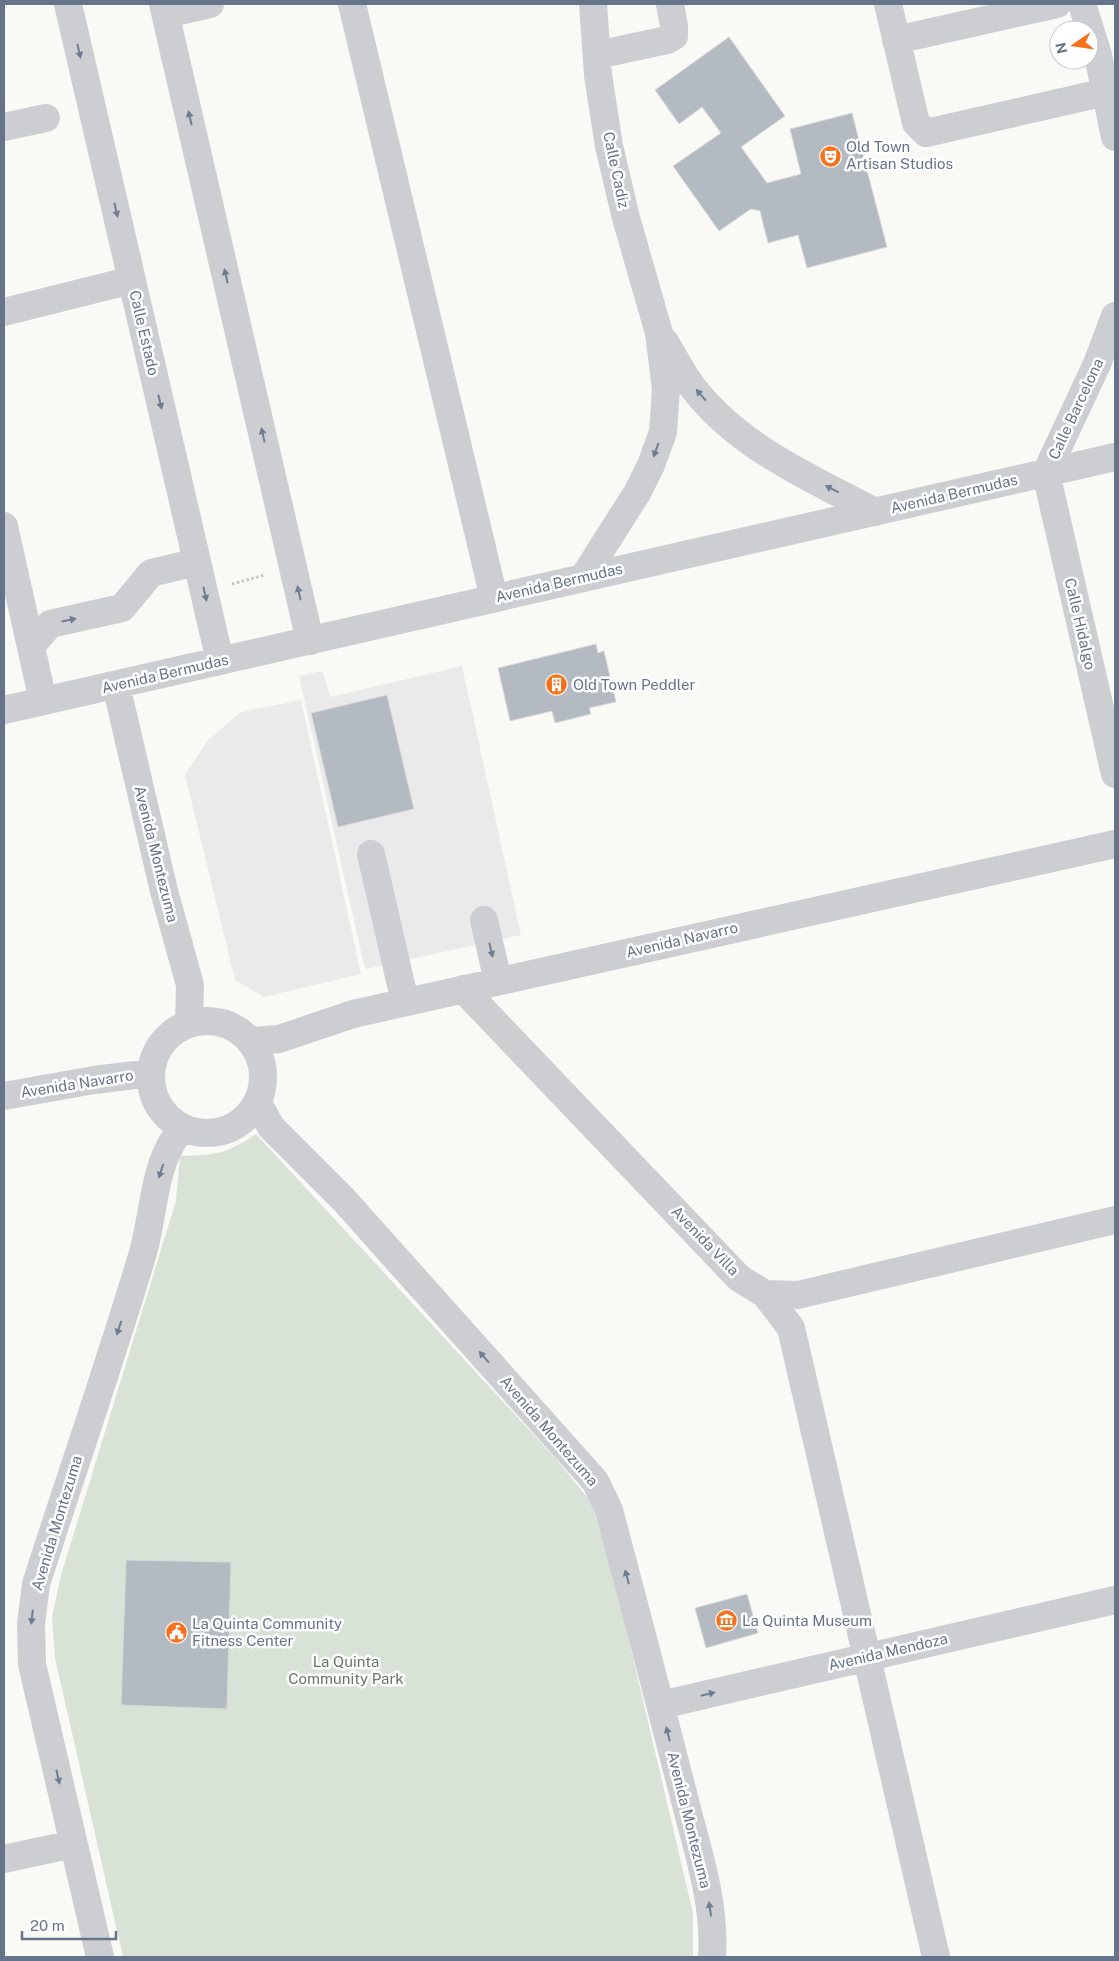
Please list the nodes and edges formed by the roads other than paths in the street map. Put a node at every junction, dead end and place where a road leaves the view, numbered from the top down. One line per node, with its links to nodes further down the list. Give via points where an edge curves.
1 (68, 4): 16 (street, Calle Estado, one-way to 16)
2 (210, 4): 9 (street)
3 (352, 4): 27 (street)
4 (592, 4): 11 (street, Calle Cadiz)
5 (670, 4): 11 (street, via 674,36)
6 (888, 4): 10 (street)
7 (1057, 4): 10 (street)
8 (1082, 4): 12 (street)
9 (165, 9): 28 (street, one-way to 9)
10 (896, 40): 12 (street, via 916,123 926,133)
11 (597, 55): 19 (street, Calle Cadiz, via 609,146)
12 (1108, 81): 15 (street)
13 (46, 118): 14 (street)
14 (4, 127)
15 (1115, 137)
16 (132, 280): 17 (street); 24 (street, Calle Estado, one-way to 24)
17 (4, 312)
18 (1115, 316): 21 (street, Calle Barcelona, via 1097,364)
19 (659, 333): 22 (street, Calle Cadiz, one-way to 19, via 778,461 740,435 687,379); 26 (street, Calle Cadiz, one-way to 26, via 666,389 663,432 637,493)
20 (1115, 456): 21 (street, Avenida Bermudas)
21 (1046, 473): 22 (street, Avenida Bermudas); 34 (street, Calle Hidalgo)
22 (875, 512): 26 (street, Avenida Bermudas)
23 (4, 526): 25 (street)
24 (197, 562): 29 (street, one-way to 24, via 50,624 122,608 151,573); 30 (street, Calle Estado, one-way to 30)
25 (8, 568): 29 (street)
26 (583, 578): 27 (street, Avenida Bermudas)
27 (494, 598): 28 (street, Avenida Bermudas)
28 (310, 641): 30 (street, Avenida Bermudas)
29 (30, 646): 32 (street)
30 (220, 661): 31 (street, Avenida Bermudas)
31 (116, 684): 32 (street, Avenida Bermudas); 41 (street, Avenida Montezuma, via 164,891 190,985)
32 (43, 702): 33 (street, Avenida Bermudas)
33 (4, 710)
34 (1115, 774)
35 (1115, 844): 38 (street, Avenida Navarro)
36 (371, 854): 40 (street)
37 (484, 920): 38 (street, one-way to 38)
38 (498, 981): 39 (street, Avenida Navarro)
39 (463, 989): 40 (street, Avenida Navarro); 48 (street, Avenida Villa, via 739,1278)
40 (405, 1002): 42 (street, Avenida Navarro, via 353,1014 279,1039)
41 (190, 1024): 42 (street, via 212,1021 233,1027); 43 (street, via 170,1034 157,1052)
42 (250, 1041): 45 (street, via 261,1060 264,1082)
43 (151, 1073): 44 (street, Avenida Navarro); 46 (street, via 153,1095 164,1114)
44 (4, 1096)
45 (258, 1103): 46 (street, via 244,1120 225,1131 203,1134); 51 (street, Avenida Montezuma, one-way to 45, via 610,1510 595,1481 344,1200 271,1127)
46 (182, 1128): 52 (street, Avenida Montezuma, one-way to 52, via 171,1141 156,1185 143,1254 36,1584 31,1624 32,1664)
47 (1115, 1220): 48 (street, Avenida Villa, via 798,1295)
48 (765, 1294): 50 (street, via 791,1328)
49 (1115, 1600): 50 (street, Avenida Mendoza)
50 (868, 1656): 51 (street, Avenida Mendoza, one-way to 50); 56 (street)
51 (661, 1704): 55 (street, Avenida Montezuma, one-way to 51, via 714,1938 707,1891)
52 (73, 1844): 53 (street); 54 (street, Avenida Montezuma)
53 (4, 1859)
54 (100, 1957)
55 (712, 1957)
56 (936, 1957)

